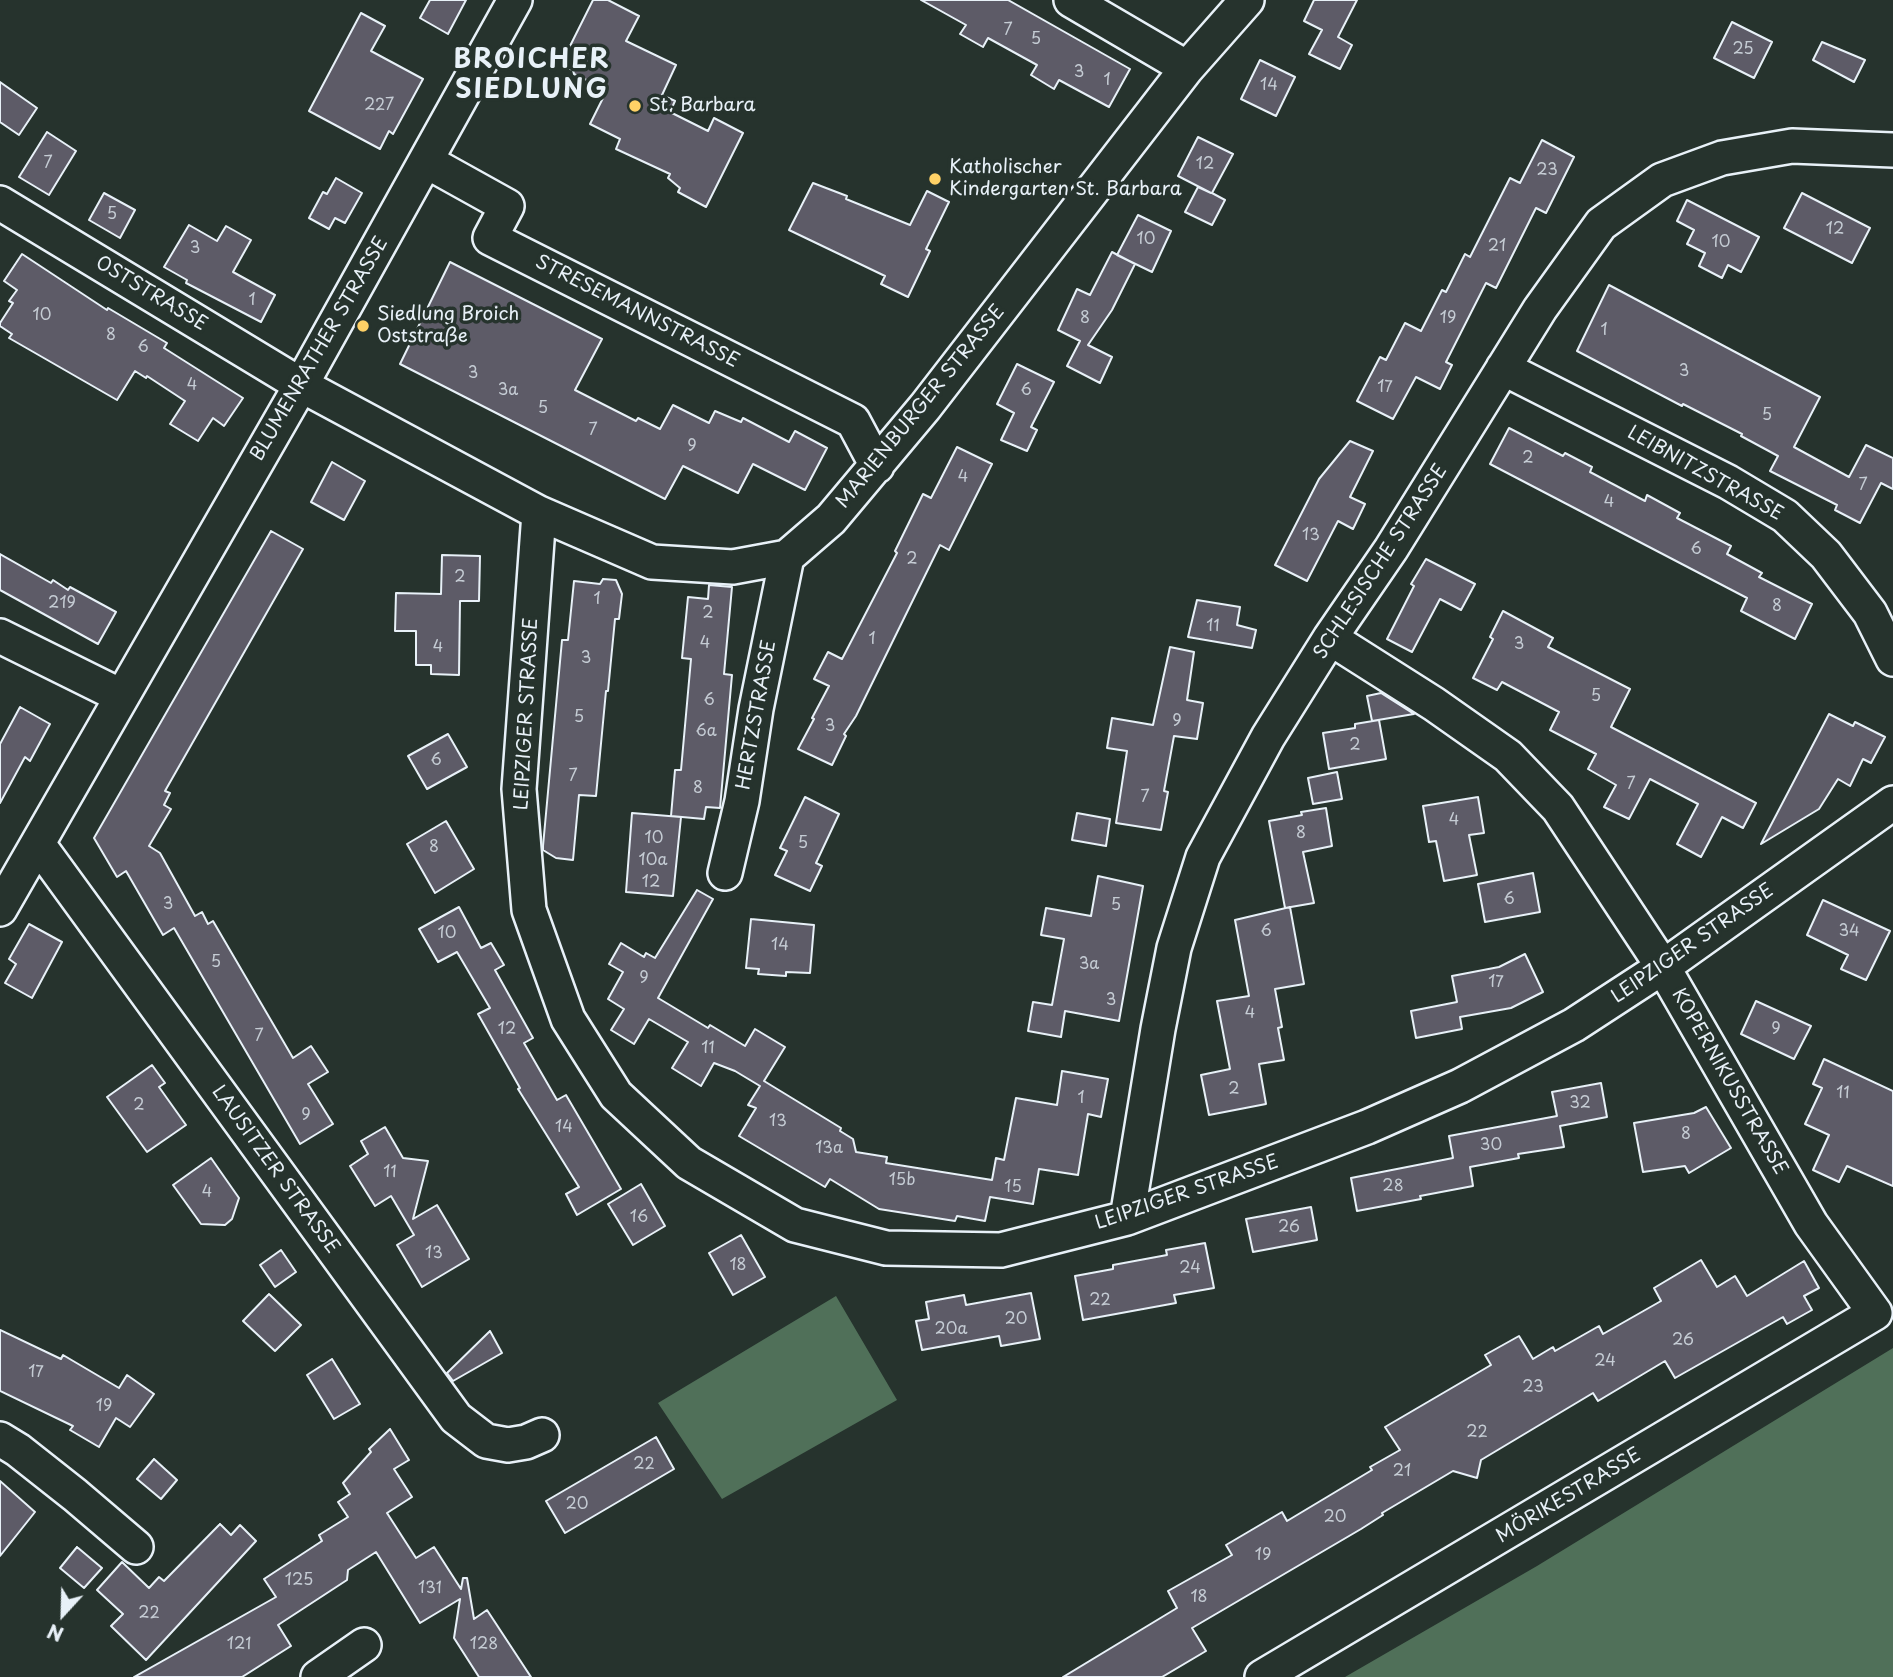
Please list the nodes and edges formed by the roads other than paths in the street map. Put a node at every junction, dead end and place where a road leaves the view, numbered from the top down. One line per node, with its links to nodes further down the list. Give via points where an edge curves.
1 (515, 0): 6 (street, BLUMENRATHER STRASSE)
2 (1071, 0): 4 (street)
3 (1247, 0): 4 (street, MARIENBURGER STRASSE)
4 (1186, 68): 10 (street, MARIENBURGER STRASSE)
5 (1893, 150): 8 (street, SCHLESISCHE STRASSE, via 1792,146 1722,158 1662,180 1601,224)
6 (426, 161): 9 (street, BLUMENRATHER STRASSE); 10 (street, STRESEMANNSTRASSE, via 506,206 490,238 853,421)
7 (0, 202): 9 (street, OSTSTRASSE)
8 (1503, 368): 14 (street, SCHLESISCHE STRASSE); 15 (street, LEIBNITZSTRASSE, via 1728,482 1785,516 1826,555 1863,603)
9 (301, 385): 11 (street); 16 (street, BLUMENRATHER STRASSE)
10 (877, 466): 12 (street, MARIENBURGER STRASSE, via 831,519)
11 (539, 513): 12 (street, via 652,562 733,567); 22 (street, LEIPZIGER STRASSE, via 519,789 529,910 568,1019 616,1095 689,1163 795,1225 886,1248 1000,1250)
12 (787, 557): 19 (street, HERTZSTRASSE)
13 (0, 636): 16 (street)
14 (1330, 638): 21 (street, KOPERNIKUSSTRASSE, via 1508,757 1558,808); 22 (street, SCHLESISCHE STRASSE, via 1268,737 1203,857 1174,948)
15 (1893, 659)
16 (121, 696): 18 (street, BLUMENRATHER STRASSE)
17 (1893, 803): 21 (street, LEIPZIGER STRASSE)
18 (37, 844): 20 (street, BLUMENRATHER STRASSE); 24 (street, LAUSITZER STRASSE, via 456,1418 486,1441 508,1445)
19 (725, 873)
20 (0, 909)
21 (1663, 967): 22 (street, LEIPZIGER STRASSE, via 1574,1025 1460,1086 1341,1137); 23 (street, KOPERNIKUSSTRASSE, via 1811,1224)
22 (1127, 1218)
23 (1875, 1312): 29 (street, MÖRIKESTRASSE)
24 (542, 1435)
25 (0, 1439): 26 (street)
26 (136, 1547)
27 (364, 1645): 28 (street)
28 (317, 1677)
29 (1262, 1677)

